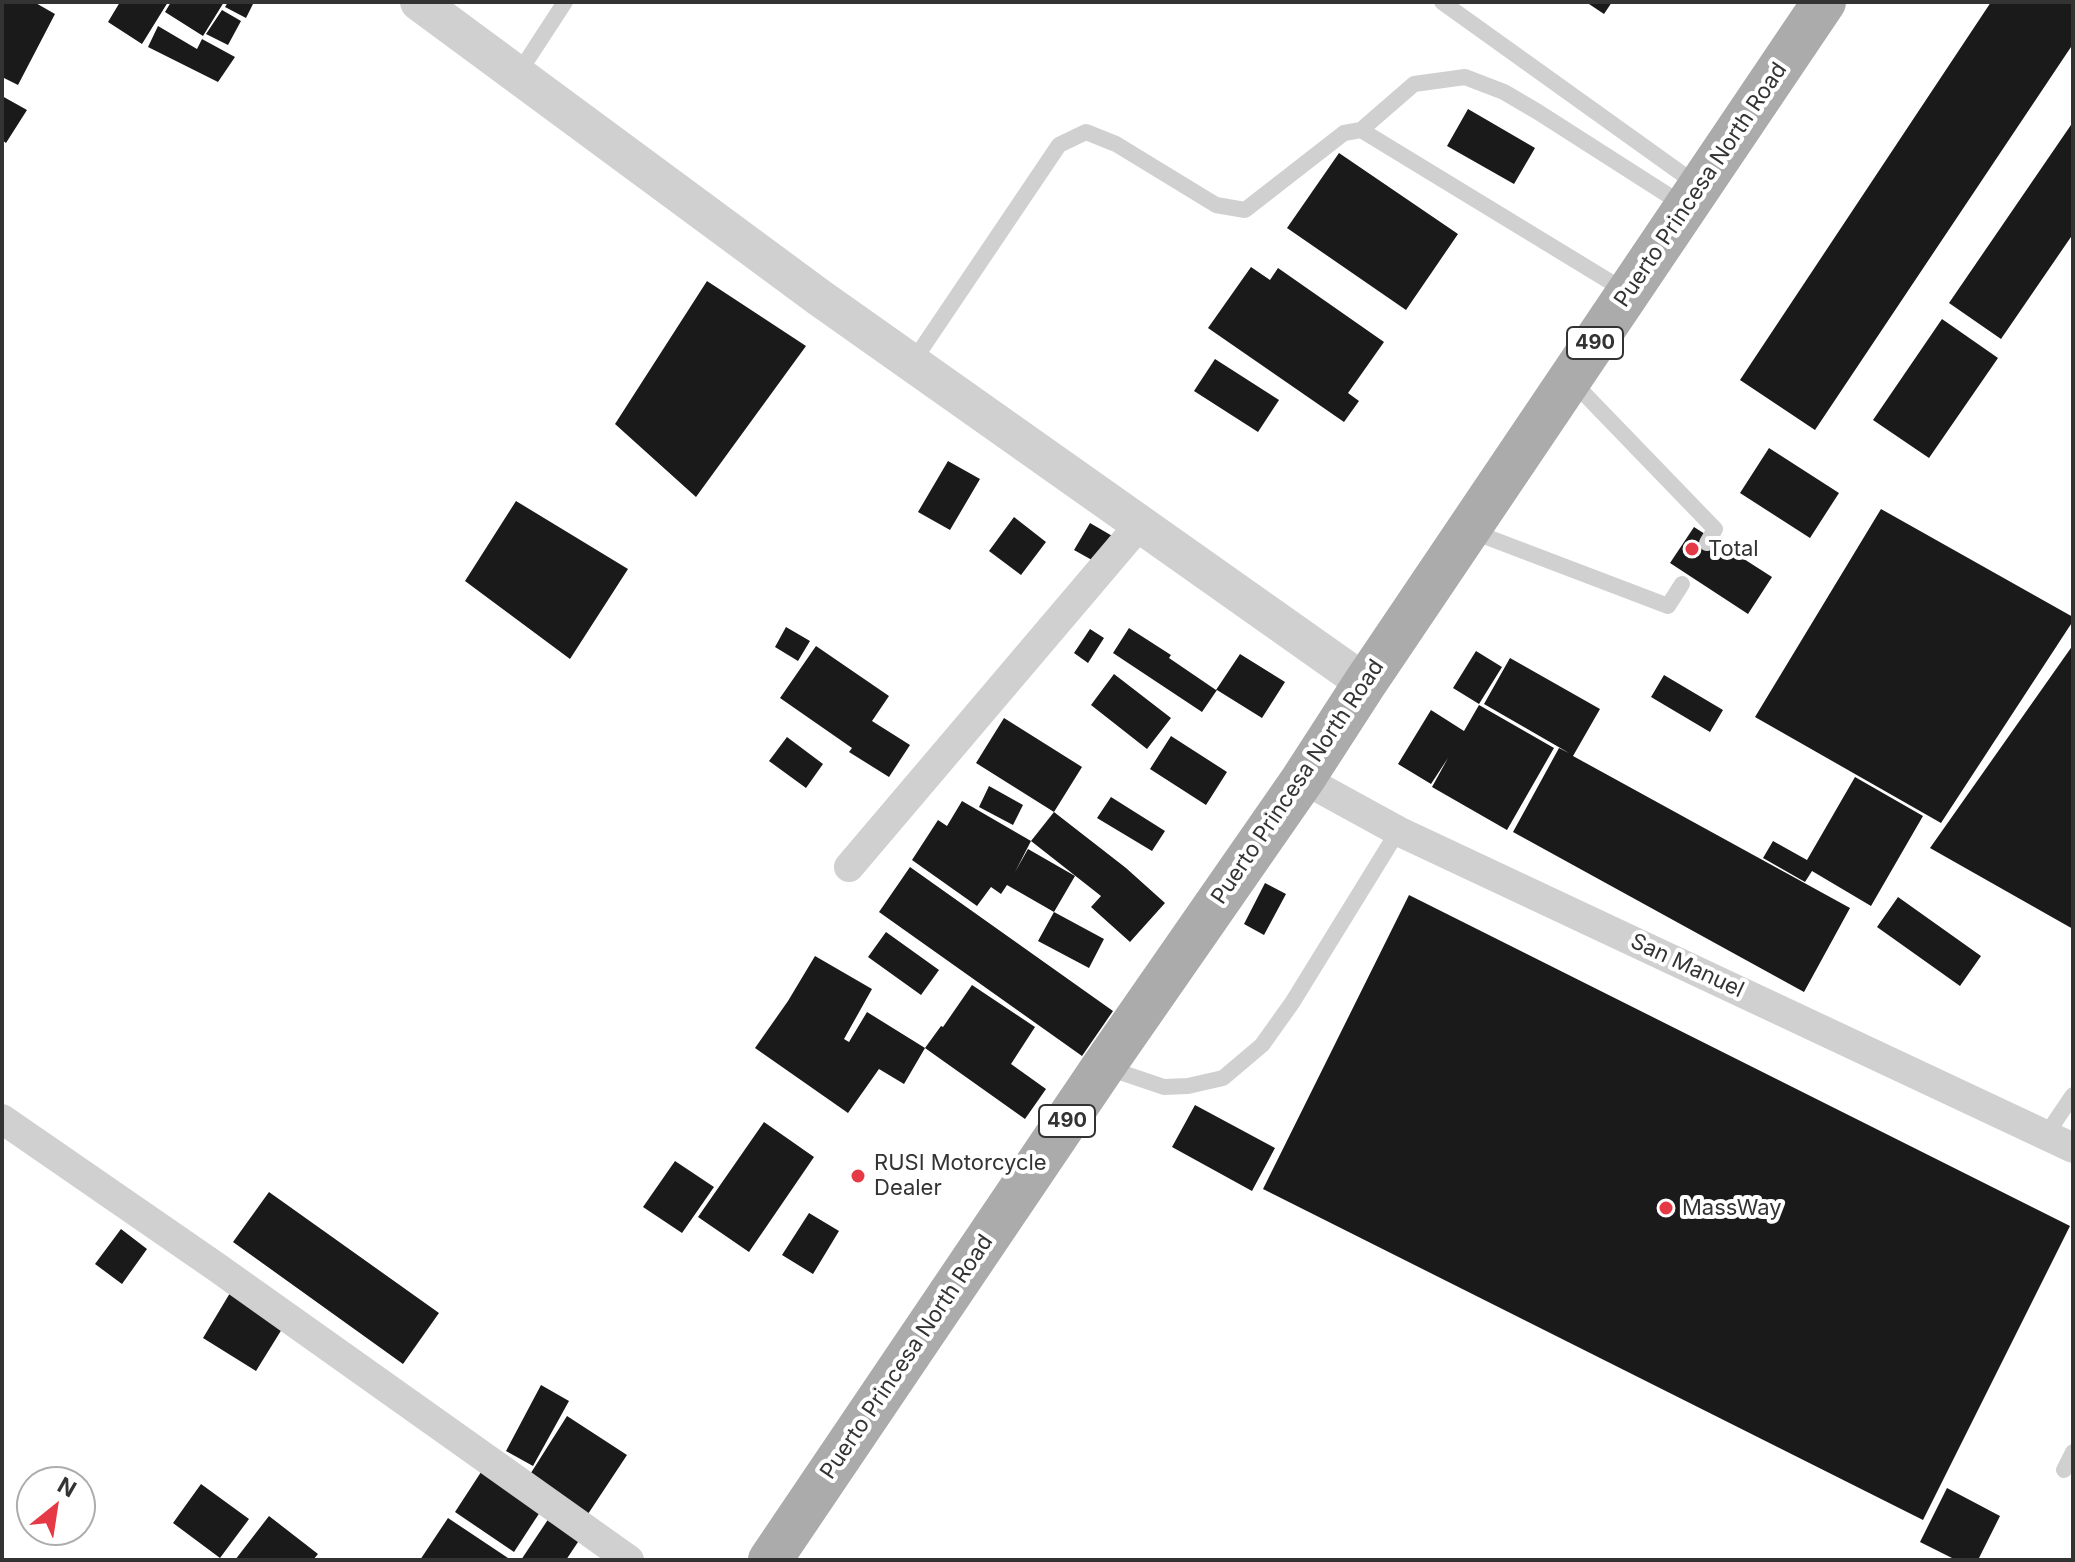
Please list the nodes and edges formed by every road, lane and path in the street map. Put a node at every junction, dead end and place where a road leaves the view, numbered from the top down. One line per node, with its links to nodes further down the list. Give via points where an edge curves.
1 (419, 2): 5 (street)
2 (565, 2): 5 (lane)
3 (1442, 2): 7 (lane)
4 (1824, 2): 7 (main road, Puerto Princesa North Road / 490)
5 (518, 74): 9 (street)
6 (1361, 130): 7 (lane, via 1414,84 1465,77 1504,92); 8 (lane); 9 (lane, via 1344,133 1245,210 1216,205 1116,144 1086,132 1059,145)
7 (1694, 197): 8 (main road, Puerto Princesa North Road / 490)
8 (1629, 293): 10 (main road, Puerto Princesa North Road / 490)
9 (912, 363): 11 (street)
10 (1570, 379): 12 (main road, Puerto Princesa North Road / 490); 13 (lane, via 1715,529)
11 (1141, 523): 15 (street); 18 (street)
12 (1469, 530): 14 (lane, via 1668,606); 15 (main road, Puerto Princesa North Road / 490)
13 (1707, 543)
14 (1682, 584)
15 (1365, 683): 16 (main road, Puerto Princesa North Road / 490)
16 (1303, 779): 17 (street, San Manuel); 19 (main road, Puerto Princesa North Road / 490)
17 (1398, 831): 19 (lane, via 1277,1024 1262,1045 1223,1078 1164,1087); 22 (street, San Manuel)
18 (849, 867)
19 (1103, 1067): 27 (main road, Puerto Princesa North Road / 490)
20 (2073, 1095): 22 (lane)
21 (2, 1119): 26 (street)
22 (2046, 1135): 23 (street, San Manuel)
23 (2073, 1148)
24 (2073, 1452): 25 (lane)
25 (2064, 1470)
26 (629, 1560)
27 (770, 1560)

